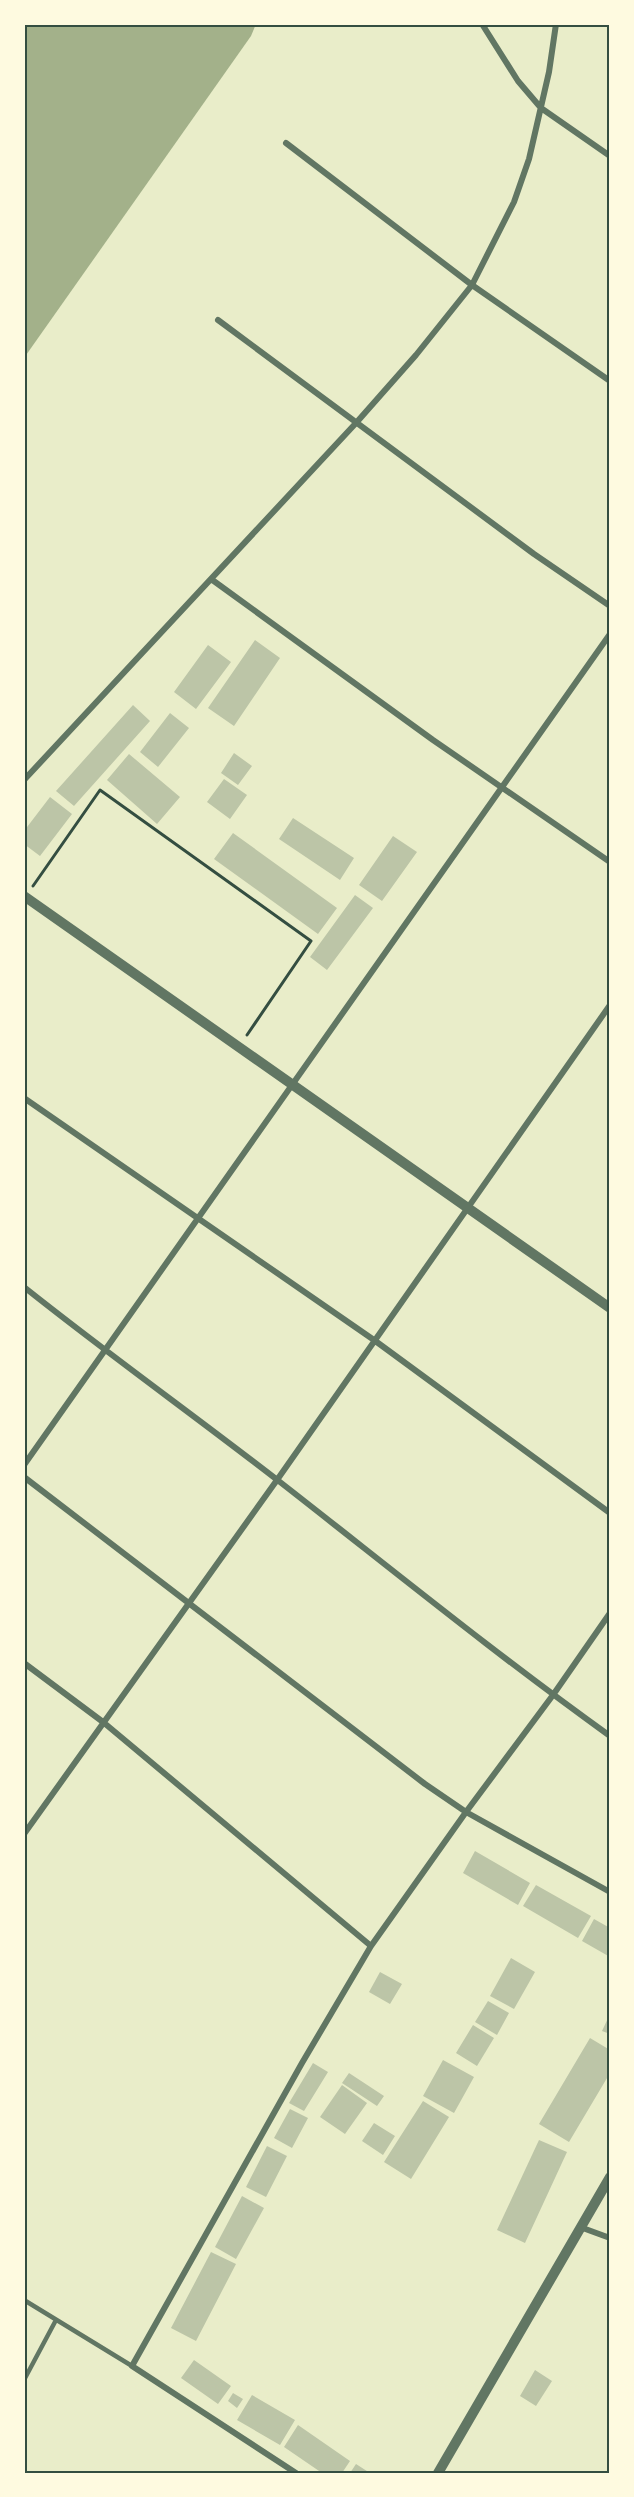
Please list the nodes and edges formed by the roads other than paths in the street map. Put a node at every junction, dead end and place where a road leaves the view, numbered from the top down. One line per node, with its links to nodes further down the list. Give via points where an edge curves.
1 (482, 24): 3 (street, via 518,81)
2 (556, 24): 3 (street)
3 (541, 108): 5 (street); 6 (street, via 514,202)
4 (286, 143): 6 (street)
5 (610, 156)
6 (472, 285): 8 (street); 9 (street)
7 (218, 320): 9 (street)
8 (610, 381)
9 (356, 423): 10 (street); 11 (street, via 534,555)
10 (211, 579): 13 (street); 14 (street)
11 (610, 606)
12 (610, 634): 14 (street)
13 (24, 780)
14 (501, 788): 15 (street); 20 (street)
15 (610, 862)
16 (25, 897): 20 (street)
17 (610, 1005): 18 (street)
18 (603, 1015): 19 (street); 22 (street)
19 (610, 1020)
20 (292, 1083): 22 (street); 23 (street)
21 (24, 1098): 23 (street)
22 (468, 1206): 25 (street); 26 (street)
23 (199, 1219): 26 (street); 27 (street)
24 (24, 1287): 27 (street)
25 (610, 1308)
26 (374, 1340): 30 (street); 31 (street)
27 (105, 1352): 28 (street); 30 (street)
28 (24, 1465)
29 (24, 1477): 32 (street)
30 (277, 1480): 32 (street); 35 (street)
31 (610, 1513)
32 (189, 1603): 36 (street); 38 (street, via 359,1736)
33 (610, 1613): 35 (street)
34 (24, 1663): 36 (street)
35 (554, 1695): 37 (street); 38 (street)
36 (103, 1722): 39 (street); 41 (street)
37 (610, 1736)
38 (466, 1812): 40 (street); 41 (street)
39 (24, 1834)
40 (610, 1892)
41 (371, 1946): 47 (street)
42 (610, 2177): 43 (street)
43 (580, 2228): 44 (street); 50 (street)
44 (610, 2238)
45 (24, 2300): 46 (lane)
46 (56, 2320): 47 (lane); 48 (lane)
47 (132, 2366): 49 (street)
48 (24, 2380)
49 (296, 2473)
50 (438, 2473)

